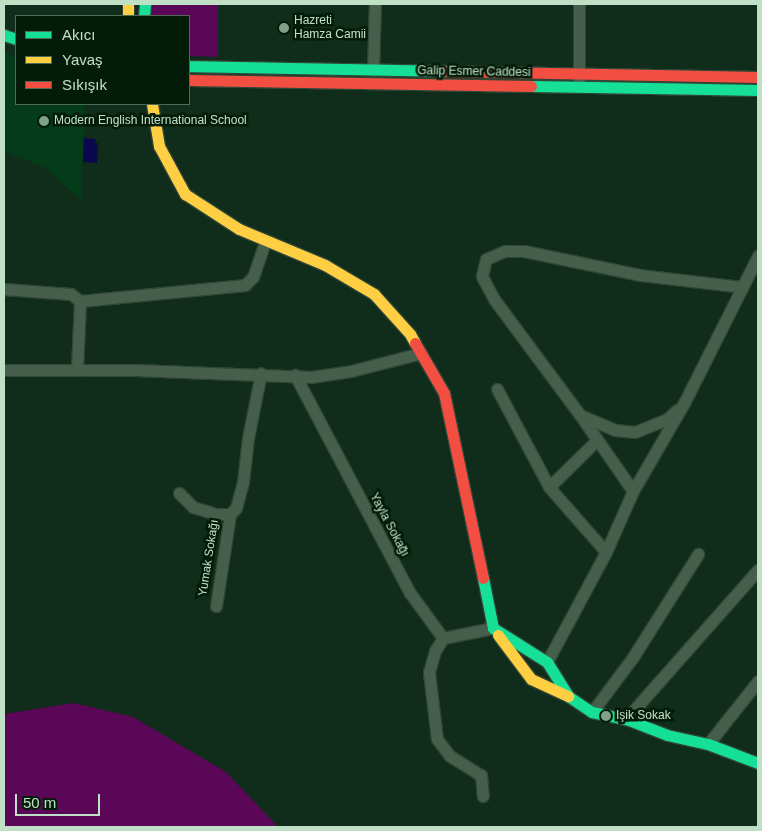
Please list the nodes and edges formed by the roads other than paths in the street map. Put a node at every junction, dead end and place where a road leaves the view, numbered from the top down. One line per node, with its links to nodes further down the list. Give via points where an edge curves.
1 (375, 4): 4 (street)
2 (579, 4): 5 (street)
3 (190, 66): 4 (street)
4 (373, 70): 5 (street)
5 (578, 74): 6 (street); 8 (street)
6 (758, 77)
7 (190, 80): 8 (street, Galip Esmer Caddesi)
8 (579, 88): 9 (street, Galip Esmer Caddesi)
9 (758, 90)
10 (152, 105): 11 (street, via 159,146 185,194 239,229)
11 (266, 240): 15 (street, via 253,277 245,285); 16 (street, via 325,265 374,294 410,334)
12 (758, 256): 13 (street)
13 (742, 287): 22 (street); 23 (street, via 640,275 524,250 505,251 486,258 482,276 494,299)
14 (4, 289): 15 (street, via 72,294)
15 (80, 301): 18 (street)
16 (421, 353): 20 (street, via 351,371); 33 (street, via 444,393)
17 (4, 370): 18 (street)
18 (77, 370): 19 (street)
19 (261, 373): 20 (street); 28 (street, Yumak Sokağı, via 243,482 236,508)
20 (295, 375): 34 (street, Yayla Sokağı, via 410,593)
21 (497, 389): 25 (street)
22 (684, 403): 23 (street, via 667,419 636,432 615,430); 26 (street)
23 (580, 415): 24 (street)
24 (597, 440): 25 (street); 26 (street)
25 (549, 487): 29 (street)
26 (633, 490): 29 (street)
27 (180, 493): 28 (street, via 193,507 216,514)
28 (230, 514): 32 (street, Yumak Sokağı)
29 (606, 552): 35 (street)
30 (698, 554): 38 (street, via 634,657)
31 (758, 570): 39 (street)
32 (216, 606)
33 (493, 628): 34 (street); 35 (street); 37 (street, via 531,679)
34 (444, 638): 42 (street, via 428,672 437,739 450,756 481,775)
35 (546, 662): 37 (street)
36 (758, 681): 40 (street)
37 (568, 696): 38 (street)
38 (592, 712): 39 (street)
39 (626, 719): 40 (street, via 667,735)
40 (708, 744): 41 (street)
41 (758, 763)
42 (483, 796)

